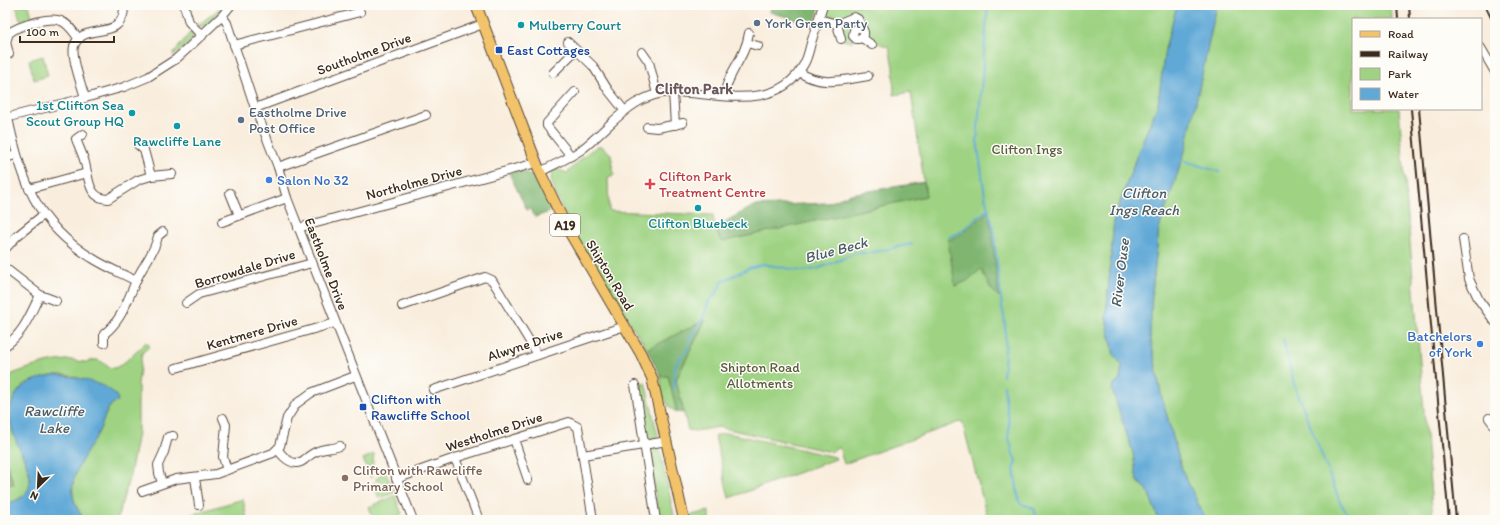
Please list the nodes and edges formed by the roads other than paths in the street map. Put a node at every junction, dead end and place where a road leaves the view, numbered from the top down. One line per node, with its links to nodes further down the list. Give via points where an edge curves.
1 (124, 5): 13 (street, via 123,17 116,26 109,30 90,33)
2 (184, 5): 12 (street, via 189,22)
3 (231, 5): 7 (street)
4 (476, 5): 10 (main road, Shipton Road / A19)
5 (823, 5): 8 (street)
6 (360, 12): 17 (street)
7 (222, 16): 12 (street); 17 (street, Eastholme Drive)
8 (819, 19): 9 (street); 24 (street, via 805,63)
9 (834, 23): 14 (street); 18 (street, via 858,18 864,32 862,38)
10 (483, 24): 33 (street, Southolme Drive); 46 (main road, Shipton Road / A19)
11 (749, 33): 16 (street)
12 (202, 36): 32 (street, via 176,59 148,77)
13 (79, 39): 23 (street, via 62,21 38,22 20,26 9,33 6,42); 32 (street, via 74,46 74,56)
14 (841, 39)
15 (568, 42): 20 (street)
16 (747, 43): 19 (street); 31 (street, via 729,77)
17 (234, 45): 33 (street, Eastholme Drive)
18 (872, 45)
19 (758, 46)
20 (576, 50): 26 (street); 34 (street, via 593,66)
21 (1482, 50): 25 (street)
22 (642, 52): 30 (street, via 649,62)
23 (9, 54)
24 (799, 72): 27 (street, via 821,82); 31 (street, Northolme Drive, via 787,84 773,92 749,96)
25 (1495, 72)
26 (553, 73)
27 (868, 76)
28 (576, 92): 43 (street, via 546,122)
29 (673, 92): 30 (street, Northolme Drive); 31 (street, Northolme Drive); 38 (street)
30 (657, 94): 34 (street, Northolme Drive)
31 (724, 96)
32 (85, 98): 36 (street)
33 (255, 108): 45 (street, Eastholme Drive)
34 (624, 110): 43 (street, Northolme Drive)
35 (426, 115): 45 (street)
36 (6, 118): 42 (street)
37 (684, 123): 38 (street)
38 (675, 125): 39 (street)
39 (647, 127)
40 (76, 137): 47 (street)
41 (138, 145): 49 (street, via 144,150)
42 (16, 155): 44 (street); 50 (street)
43 (571, 156): 46 (street, Northolme Drive)
44 (5, 158)
45 (278, 167): 52 (street, Eastholme Drive)
46 (538, 167): 56 (street, Northolme Drive); 69 (main road, Shipton Road / A19, via 582,256)
47 (87, 173): 49 (street, via 92,191 103,199 108,199 128,185); 50 (street)
48 (172, 174): 49 (street)
49 (151, 176)
50 (29, 189): 53 (street)
51 (230, 193): 54 (street)
52 (287, 198): 54 (street); 56 (street, Eastholme Drive)
53 (43, 214): 59 (street); 62 (street, via 61,234 83,252)
54 (239, 215): 55 (street)
55 (222, 222)
56 (298, 228): 60 (street, Eastholme Drive)
57 (163, 232): 62 (street, via 158,236)
58 (1463, 238): 67 (street, via 1468,279)
59 (5, 249)
60 (312, 263): 65 (street, Borrowdale Drive, via 199,294); 68 (street, Eastholme Drive)
61 (5, 268): 63 (street)
62 (136, 281): 70 (street, via 126,307 104,334)
63 (40, 295): 64 (street); 71 (street, via 21,331)
64 (56, 301)
65 (186, 303)
66 (402, 306): 72 (street, via 485,277 489,278)
67 (1495, 322)
68 (335, 323): 73 (street, Kentmere Drive); 74 (street, Eastholme Drive)
69 (625, 326): 72 (street, Alwyne Drive); 82 (main road, Shipton Road / A19, via 652,378)
70 (104, 343)
71 (5, 346)
72 (538, 355): 76 (street, Alwyne Drive)
73 (176, 368)
74 (356, 376): 85 (street, via 311,393 296,404 287,418); 90 (street, Eastholme Drive)
75 (635, 385): 83 (street)
76 (433, 390)
77 (1489, 418): 79 (street)
78 (226, 423): 88 (street, via 222,450)
79 (1495, 426)
80 (168, 436): 92 (street, via 158,465)
81 (514, 439): 86 (street, Westholme Drive, via 564,423 573,424 578,427); 87 (street, Westholme Drive); 91 (street)
82 (667, 441): 83 (street); 99 (main road, Shipton Road / A19)
83 (644, 446): 86 (street); 98 (street)
84 (337, 449): 85 (street, via 312,453 300,463 288,461)
85 (278, 450): 88 (street, via 266,457)
86 (583, 455): 97 (street)
87 (455, 458): 90 (street, Westholme Drive); 96 (street)
88 (228, 470): 89 (street)
89 (195, 478): 92 (street); 94 (street)
90 (396, 479): 95 (street, Eastholme Drive)
91 (528, 480)
92 (162, 483): 93 (street)
93 (142, 491)
94 (199, 506)
95 (413, 520)
96 (479, 520)
97 (593, 520)
98 (656, 520)
99 (684, 520)

